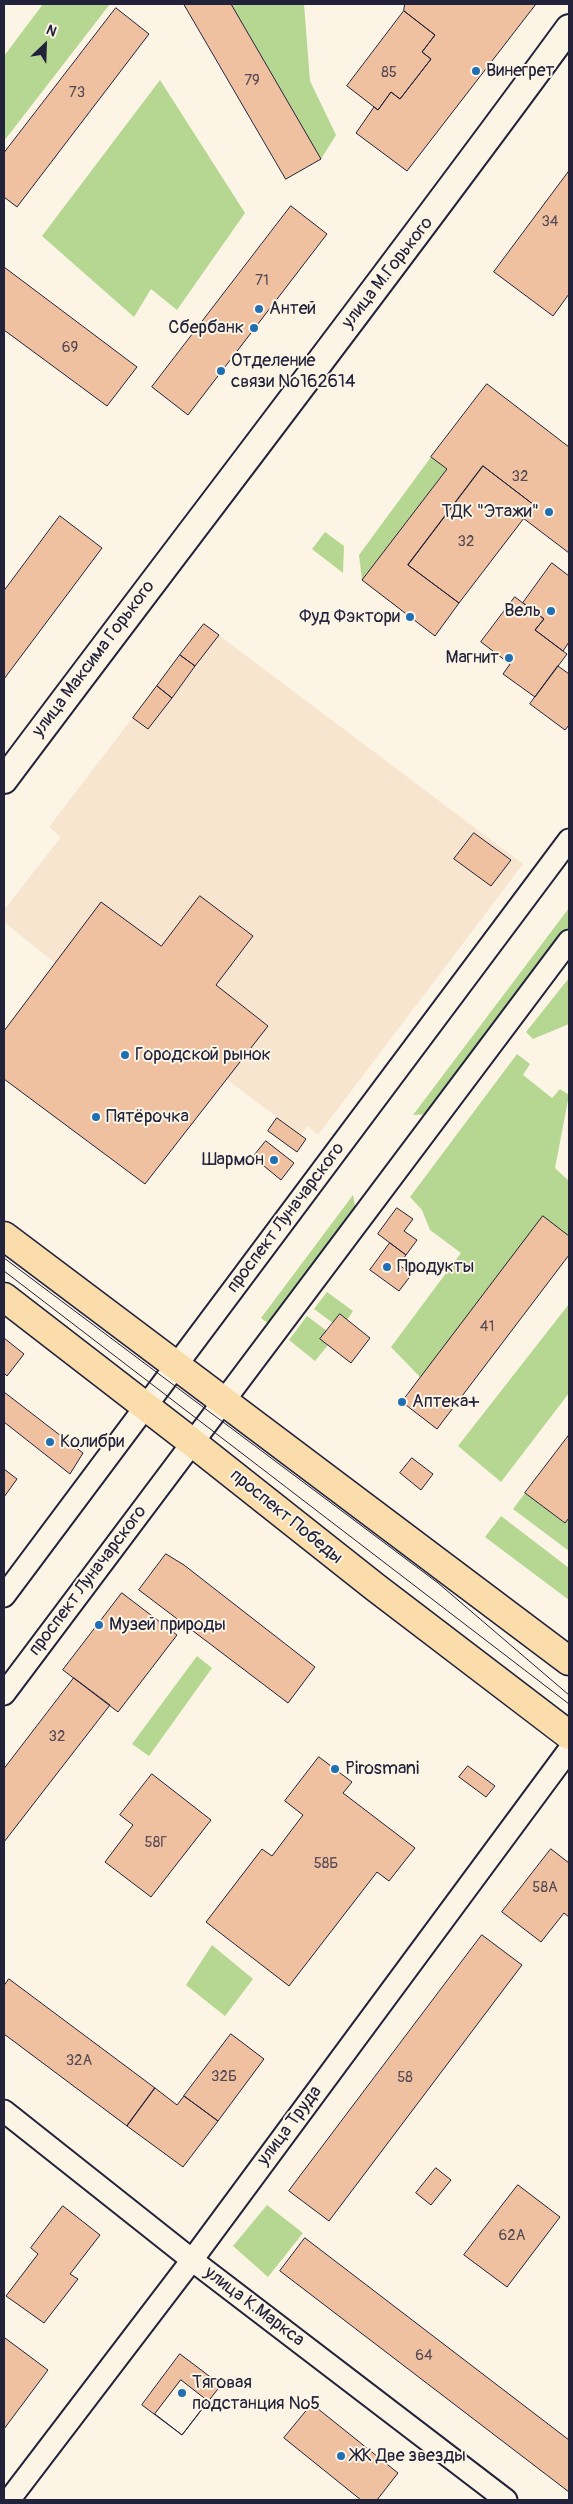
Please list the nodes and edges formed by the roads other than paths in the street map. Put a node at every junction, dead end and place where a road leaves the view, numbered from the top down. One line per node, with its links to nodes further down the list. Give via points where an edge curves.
1 (569, 28): 2 (street, улица М.Горького, via 433,215)
2 (184, 539): 3 (street, улица Максима Горького)
3 (4, 780)
4 (569, 840): 8 (street, проспект Луначарского)
5 (569, 941): 9 (street, проспект Луначарского)
6 (4, 1236): 8 (main road)
7 (4, 1297): 10 (main road, проспект Победы)
8 (176, 1366): 9 (main road); 10 (street, проспект Луначарского)
9 (226, 1401): 11 (street, проспект Луначарского); 13 (main road)
10 (146, 1407): 11 (main road, проспект Победы); 12 (street, проспект Луначарского)
11 (193, 1443): 14 (street, проспект Луначарского); 15 (main road, проспект Победы)
12 (4, 1596)
13 (569, 1661)
14 (4, 1694)
15 (569, 1736)
16 (569, 1750): 18 (street, улица Труда)
17 (4, 2112): 18 (street, улица К.Маркса)
18 (192, 2260): 19 (street, улица Труда); 20 (street, улица К.Маркса)
19 (9, 2500)
20 (506, 2500)

